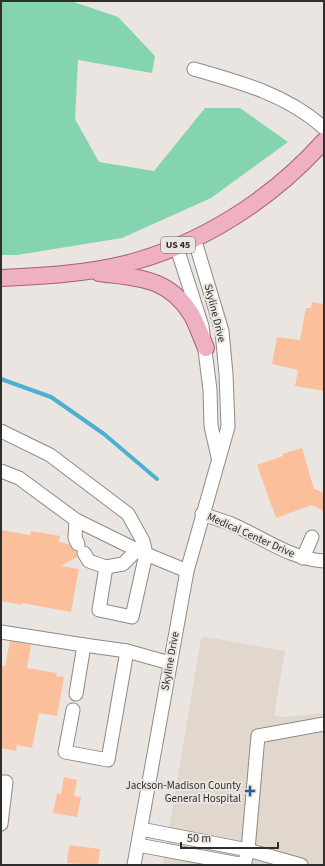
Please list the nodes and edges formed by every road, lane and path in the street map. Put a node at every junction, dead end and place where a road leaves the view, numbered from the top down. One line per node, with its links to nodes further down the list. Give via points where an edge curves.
1 (194, 69): 2 (street, via 254,86 310,115)
2 (324, 128)
3 (324, 141): 4 (main road, US 45, via 304,163 271,190 231,218)
4 (194, 238): 5 (main road, US 45); 10 (street, Skyline Drive, via 222,331 228,427)
5 (176, 246): 6 (main road, US 45, via 125,263); 8 (street, Skyline Drive, via 202,326)
6 (87, 271): 7 (main road, US 45); 8 (main road, via 162,284 175,294 191,314)
7 (1, 278)
8 (206, 348): 10 (street, Skyline Drive, via 211,426)
9 (1, 431): 15 (street, via 50,454 128,514 143,541)
10 (219, 461): 12 (street, Skyline Drive)
11 (1, 471): 13 (street, via 19,478)
12 (202, 514): 16 (street, Medical Center Drive, via 229,523); 19 (street, Skyline Drive)
13 (76, 520): 15 (street); 18 (street, via 75,538 89,561)
14 (312, 537): 16 (street)
15 (141, 552): 18 (street, via 123,564); 18 (street, via 132,617 99,610); 19 (street)
16 (304, 558): 17 (street, Medical Center Drive)
17 (324, 561)
18 (106, 567)
19 (187, 571): 23 (street, Skyline Drive)
20 (1, 632): 21 (street)
21 (84, 645): 22 (street); 24 (street)
22 (126, 651): 23 (street); 25 (street, via 108,760 65,752)
23 (170, 663): 29 (street, Skyline Drive)
24 (76, 694)
25 (73, 710)
26 (324, 724): 31 (street, via 258,736)
27 (1, 782): 28 (street, via 6,782)
28 (1, 824)
29 (141, 829): 30 (street, Skyline Drive); 31 (street)
30 (138, 845): 32 (street, Skyline Drive); 33 (street)
31 (248, 850): 33 (street); 34 (street)
32 (134, 865)
33 (244, 865)
34 (301, 865)

